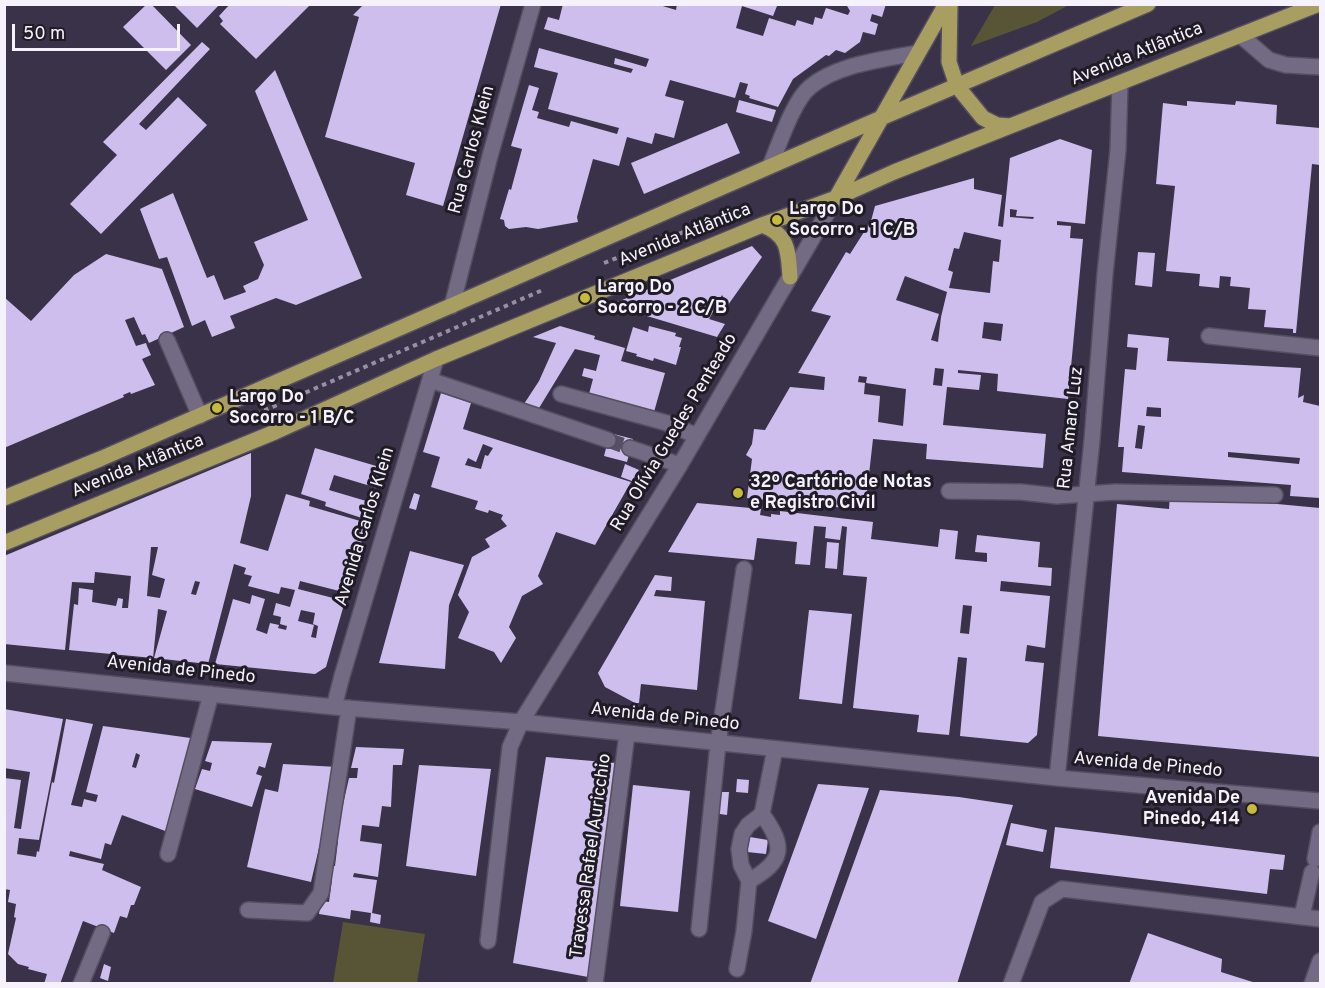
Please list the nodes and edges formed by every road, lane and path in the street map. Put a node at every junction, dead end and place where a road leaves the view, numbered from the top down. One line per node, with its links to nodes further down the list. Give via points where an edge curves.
1 (533, 4): 20 (street, Rua Carlos Klein)
2 (948, 4): 7 (main road, Rua Olívia Guedes Penteado); 10 (main road, via 949,62)
3 (1148, 4): 5 (main road, Avenida Atlântica)
4 (1319, 4): 6 (main road, Avenida Atlântica)
5 (1129, 8): 10 (main road, Avenida Atlântica)
6 (1240, 35): 8 (street, via 1269,60); 9 (main road, Avenida Atlântica)
7 (916, 53): 11 (main road, Rua Olívia Guedes Penteado); 13 (street, via 838,71 809,87 787,123)
8 (1320, 67)
9 (1120, 83): 12 (main road, Avenida Atlântica); 35 (street, Rua Amaro Luz, via 1118,150)
10 (957, 86): 11 (main road, Avenida Atlântica); 12 (main road, via 983,118)
11 (881, 118): 13 (main road, Avenida Atlântica); 14 (main road, Rua Olívia Guedes Penteado)
12 (1010, 126): 14 (main road, Avenida Atlântica)
13 (770, 166): 20 (main road, Avenida Atlântica)
14 (836, 198): 16 (main road, Avenida Atlântica); 18 (street, Rua Olívia Guedes Penteado)
15 (732, 213): 17 (path)
16 (762, 225): 18 (main road, via 776,231 785,242); 24 (main road, Avenida Atlântica)
17 (604, 262)
18 (790, 277): 29 (street, Rua Olívia Guedes Penteado)
19 (545, 289): 27 (path)
20 (452, 306): 28 (main road, Avenida Atlântica)
21 (1209, 336): 23 (street)
22 (167, 340): 28 (street)
23 (1320, 348)
24 (436, 359): 25 (street, Avenida Carlos Klein); 37 (main road, Avenida Atlântica, via 275,432)
25 (430, 380): 30 (street); 41 (street, Avenida Carlos Klein, via 345,665)
26 (561, 394): 29 (street, via 668,423)
27 (256, 414)
28 (200, 416): 36 (main road, Avenida Atlântica)
29 (697, 436): 32 (street, Rua Olívia Guedes Penteado)
30 (608, 440)
31 (630, 448): 32 (street)
32 (680, 465): 42 (street, Rua Olívia Guedes Penteado)
33 (949, 491): 35 (street)
34 (1275, 495): 35 (street, via 1115,492)
35 (1085, 496): 46 (street, Rua Amaro Luz)
36 (4, 498)
37 (4, 543)
38 (744, 569): 44 (street)
39 (4, 673): 40 (street, Avenida de Pinedo)
40 (211, 694): 41 (street, Avenida de Pinedo); 50 (street)
41 (342, 707): 42 (street, Avenida de Pinedo); 52 (street, Avenida Carlos Klein, via 321,894 307,913)
42 (521, 722): 43 (street, Avenida de Pinedo); 57 (street, Rua Olívia Guedes Penteado, via 510,747)
43 (627, 734): 44 (street, Avenida de Pinedo); 61 (street, Travessa Rafael Auricchio)
44 (718, 744): 45 (street, Avenida de Pinedo); 55 (street)
45 (775, 749): 46 (street, Avenida de Pinedo); 48 (street)
46 (1057, 778): 47 (street, Avenida de Pinedo)
47 (1320, 801)
48 (762, 814): 51 (street, via 742,834 739,849 741,865); 51 (street, via 777,838 776,860 769,869)
49 (1320, 832): 53 (street)
50 (168, 854)
51 (749, 880): 59 (street)
52 (248, 910)
53 (1302, 916): 54 (street); 62 (street, via 1062,889 1042,902)
54 (1320, 917)
55 (699, 929)
56 (102, 933): 60 (street)
57 (488, 941)
58 (1320, 961): 63 (street)
59 (737, 969)
60 (81, 984)
61 (595, 984)
62 (1011, 984)
63 (1312, 984)

